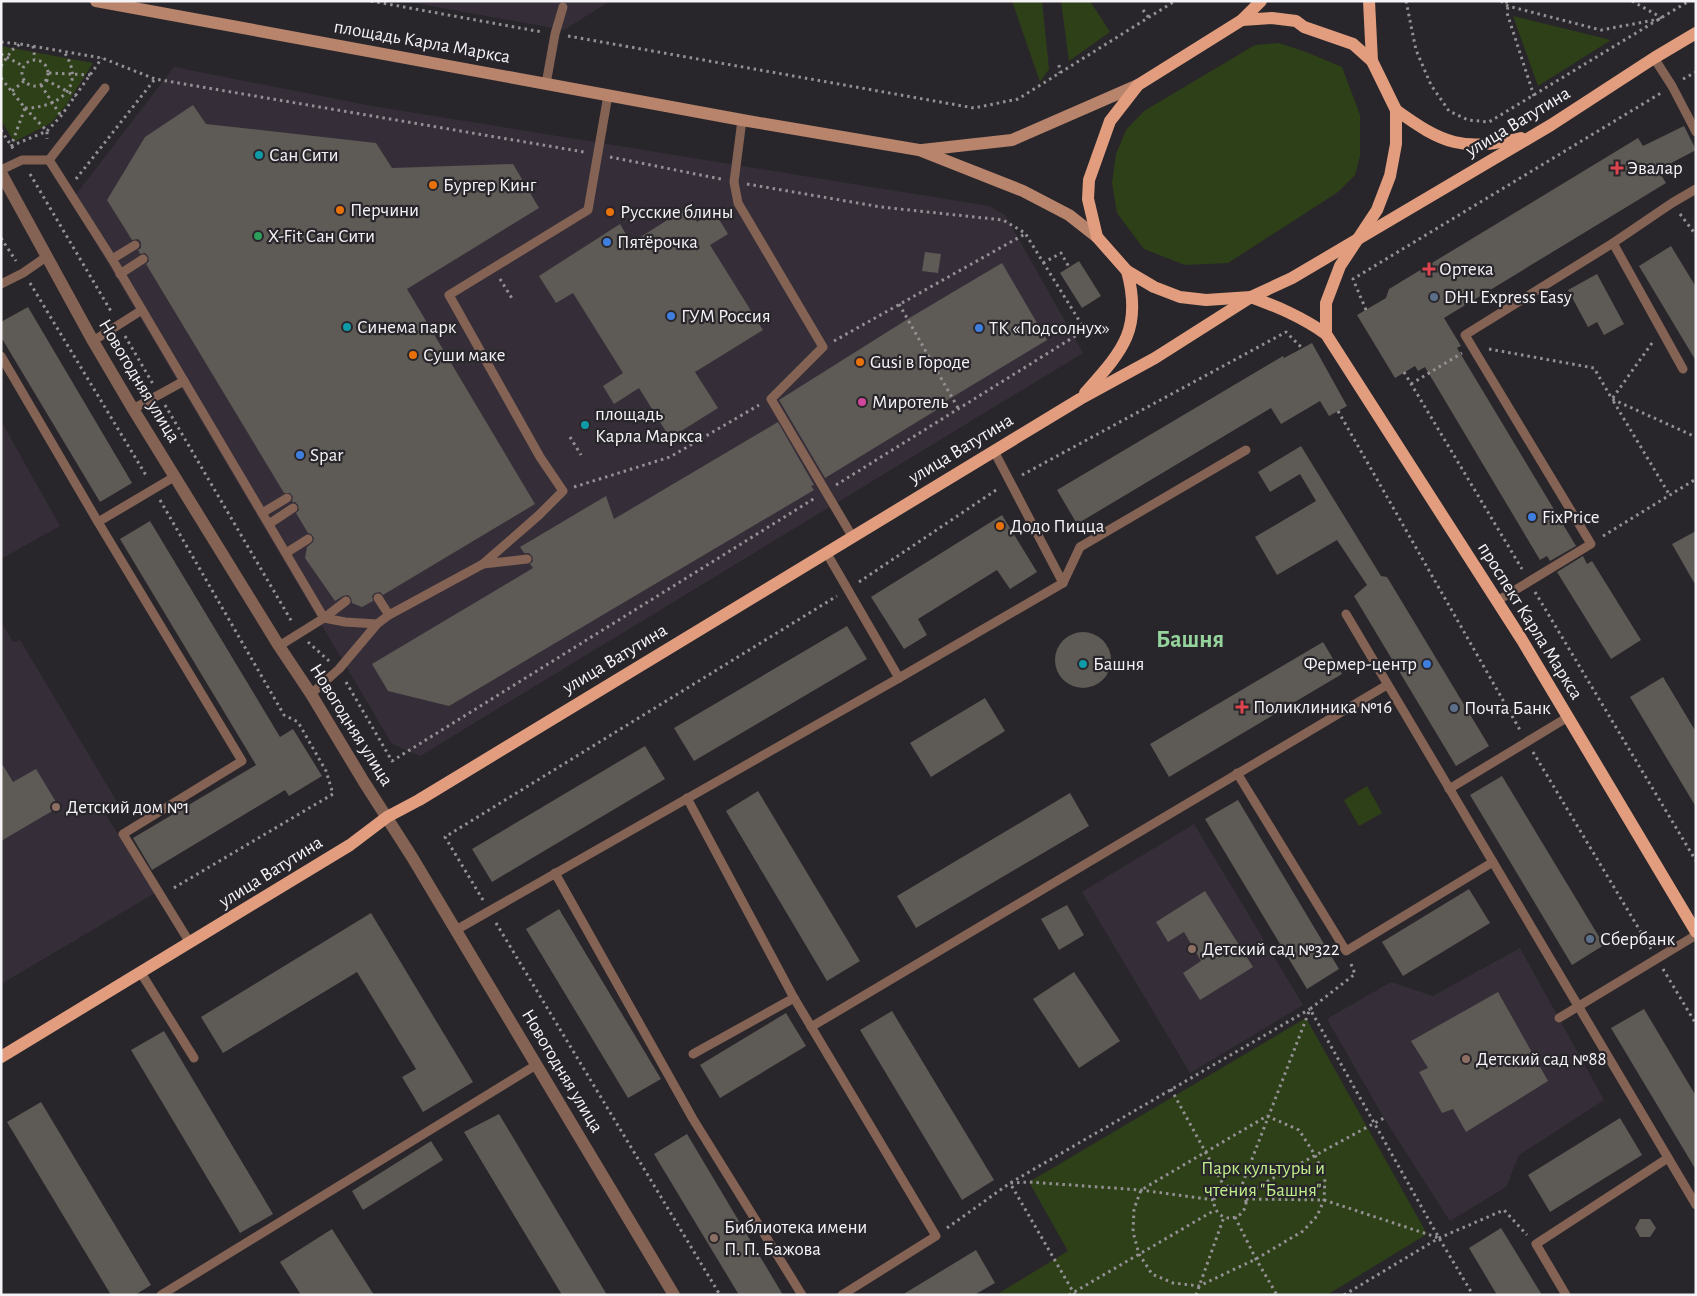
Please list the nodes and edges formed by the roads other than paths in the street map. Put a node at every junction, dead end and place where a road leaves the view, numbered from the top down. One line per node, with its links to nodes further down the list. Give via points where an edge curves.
1 (96, 1): 9 (main road, площадь Карла Маркса)
2 (1261, 1): 5 (main road, площадь Карла Маркса)
3 (1370, 1): 8 (main road, площадь Карла Маркса)
4 (563, 7): 9 (lane)
5 (1242, 20): 8 (main road, площадь Карла Маркса, via 1272,18 1296,21 1304,27 1353,44); 10 (main road, площадь Карла Маркса)
6 (1696, 33): 7 (main road, улица Ватутина)
7 (1654, 58): 15 (lane); 16 (main road, улица Ватутина)
8 (1372, 62): 13 (main road, площадь Карла Маркса)
9 (546, 84): 12 (main road, площадь Карла Маркса)
10 (1138, 85): 17 (main road, площадь Карла Маркса, via 1012,140); 21 (main road, площадь Карла Маркса, via 1110,120 1089,180 1088,199)
11 (105, 88): 18 (lane)
12 (608, 95): 14 (main road, площадь Карла Маркса); 53 (lane, via 588,210 449,295 540,457 563,491)
13 (1396, 110): 16 (main road, via 1441,139 1459,144 1478,146); 22 (main road, площадь Карла Маркса, via 1396,144 1390,176 1377,210)
14 (742, 120): 17 (main road, площадь Карла Маркса); 48 (lane, via 734,182 738,203 823,347 771,399)
15 (1696, 132)
16 (1533, 135): 22 (main road, улица Ватутина)
17 (919, 150): 21 (main road, площадь Карла Маркса, via 1023,191 1069,215)
18 (50, 160): 19 (lane, via 22,160); 26 (lane)
19 (1, 171): 25 (street, Новогодняя улица)
20 (1696, 189): 23 (lane)
21 (1097, 237): 28 (main road, площадь Карла Маркса)
22 (1357, 239): 31 (main road, площадь Карла Маркса, via 1292,278); 33 (main road, площадь Карла Маркса, via 1340,266 1326,303)
23 (1613, 243): 36 (lane); 57 (lane, via 1465,335 1591,544)
24 (134, 245): 26 (lane)
25 (46, 257): 30 (lane); 34 (street, Новогодняя улица)
26 (112, 259): 29 (lane)
27 (143, 259): 29 (lane)
28 (1127, 271): 31 (main road, площадь Карла Маркса, via 1154,287 1180,296 1206,300); 38 (main road, via 1133,292 1133,315 1127,338 1115,358)
29 (120, 274): 32 (lane)
30 (1, 284)
31 (1251, 297): 33 (main road, площадь Карла Маркса, via 1283,309); 38 (main road, улица Ватутина, via 1155,358)
32 (142, 310): 34 (lane); 37 (lane)
33 (1326, 334): 57 (main road, проспект Карла Маркса)
34 (93, 341): 39 (street, Новогодняя улица)
35 (1, 356): 46 (lane)
36 (1683, 369)
37 (184, 381): 39 (lane); 45 (lane)
38 (1080, 399): 41 (main road, улица Ватутина)
39 (133, 409): 42 (street, Новогодняя улица)
40 (1246, 450): 54 (lane, via 1080,547)
41 (994, 451): 48 (main road, улица Ватутина); 54 (lane)
42 (174, 477): 46 (lane); 62 (street, Новогодняя улица)
43 (287, 498): 45 (lane)
44 (293, 508): 47 (lane)
45 (262, 512): 47 (lane)
46 (98, 522): 75 (lane, via 242,761 123,834)
47 (269, 524): 51 (lane)
48 (852, 536): 50 (main road, улица Ватутина)
49 (308, 539): 51 (lane)
50 (826, 552): 63 (lane); 70 (main road, улица Ватутина)
51 (286, 553): 60 (lane)
52 (527, 559): 53 (lane)
53 (483, 564): 59 (lane)
54 (1063, 583): 63 (lane)
55 (378, 598): 59 (lane)
56 (346, 601): 60 (lane)
57 (1497, 601): 66 (main road, проспект Карла Маркса)
58 (1346, 614): 64 (lane)
59 (389, 616): 61 (lane)
60 (324, 618): 61 (lane); 62 (lane)
61 (377, 624): 65 (lane, via 339,670)
62 (279, 646): 65 (street, Новогодняя улица)
63 (899, 678): 69 (lane)
64 (1388, 685): 67 (lane); 68 (lane)
65 (311, 694): 70 (street, Новогодняя улица)
66 (1568, 717): 68 (lane); 74 (main road, проспект Карла Маркса)
67 (1238, 774): 71 (lane, via 1346,951); 80 (lane)
68 (1449, 789): 71 (lane)
69 (687, 798): 72 (lane); 77 (lane)
70 (387, 817): 73 (street, Новогодняя улица); 75 (main road, улица Ватутина, via 350,845)
71 (1492, 862): 78 (lane)
72 (555, 873): 73 (lane); 89 (lane, via 693,1119)
73 (456, 930): 84 (street, Новогодняя улица)
74 (1696, 934): 78 (lane)
75 (190, 943): 76 (main road, улица Ватутина)
76 (141, 973): 82 (main road, улица Ватутина); 83 (lane)
77 (794, 998): 80 (lane); 81 (lane)
78 (1578, 1006): 79 (lane); 85 (lane)
79 (1559, 1018)
80 (811, 1027): 90 (lane, via 936,1236)
81 (693, 1054)
82 (1, 1057)
83 (194, 1058)
84 (536, 1065): 87 (lane); 88 (street, Новогодняя улица)
85 (1668, 1158): 86 (lane); 91 (lane, via 1536,1244)
86 (1696, 1205)
87 (161, 1295)
88 (674, 1295)
89 (802, 1295)
90 (842, 1295)
91 (1566, 1295)

